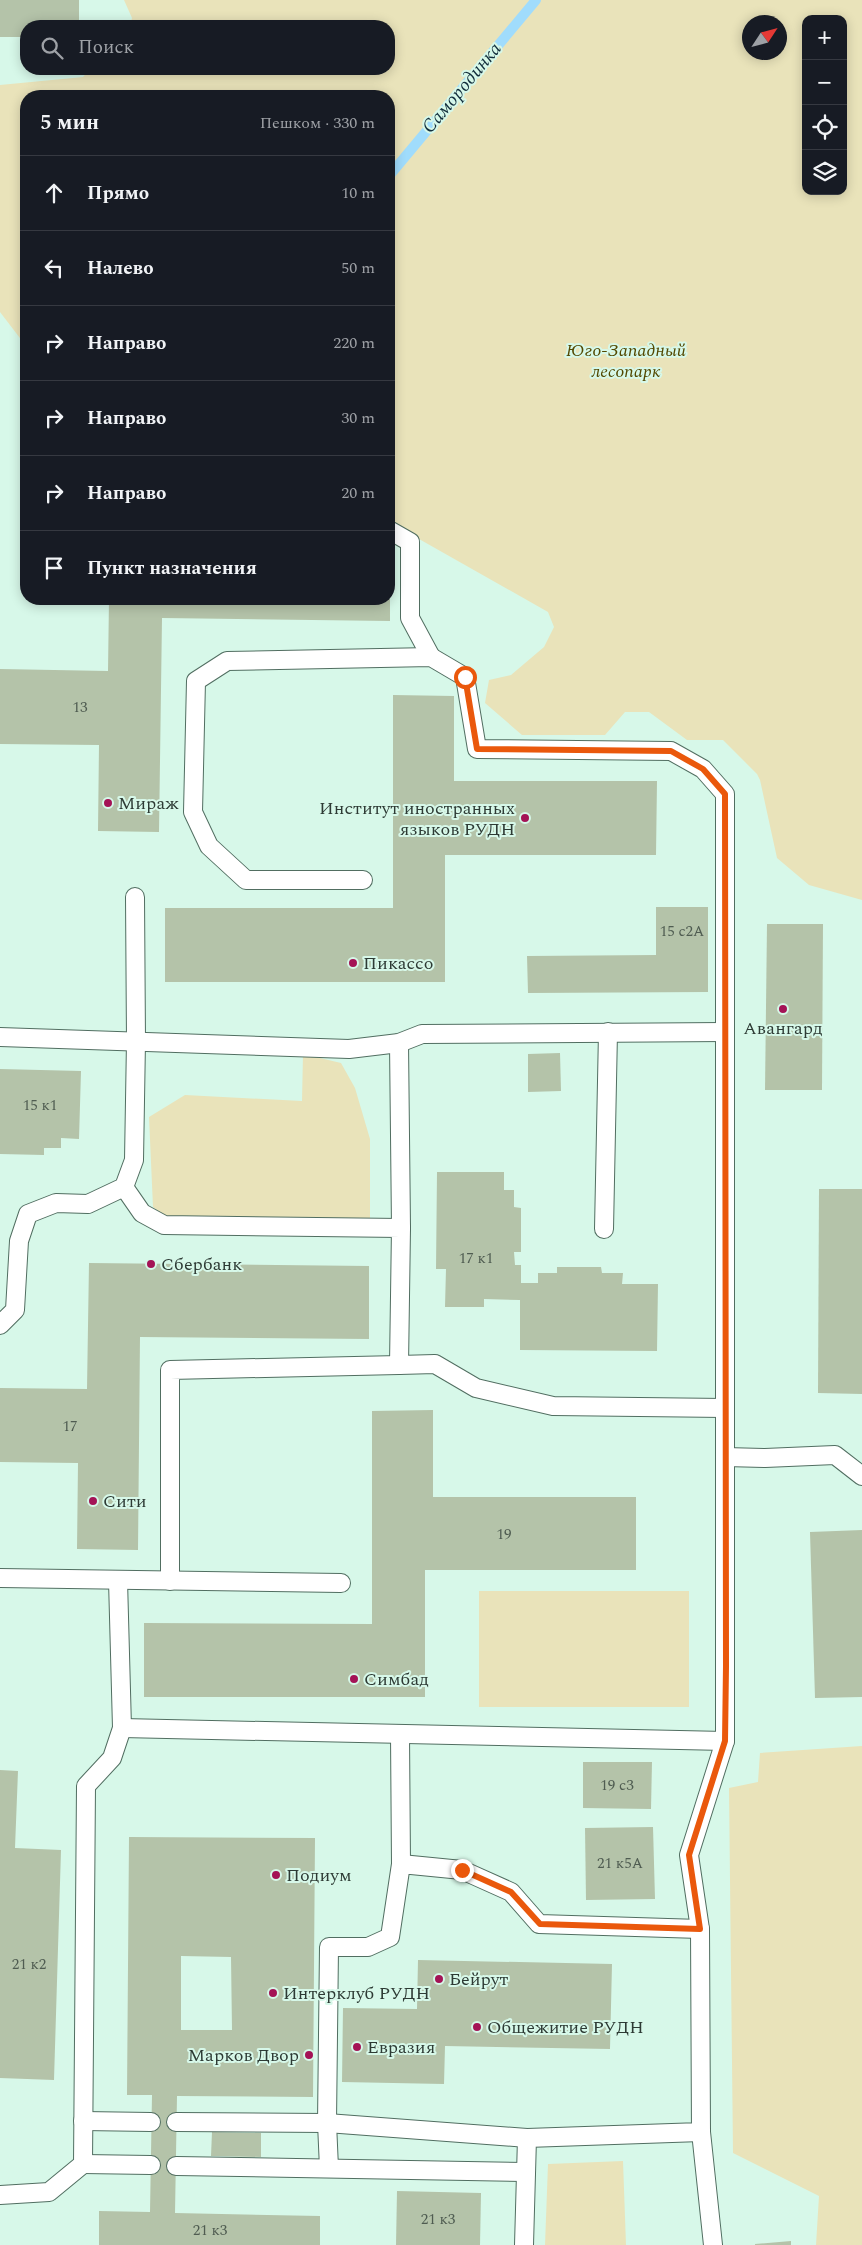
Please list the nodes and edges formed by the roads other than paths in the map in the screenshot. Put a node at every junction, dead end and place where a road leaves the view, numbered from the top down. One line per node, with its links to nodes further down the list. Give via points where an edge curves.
1 (395, 533): 2 (lane, via 410,542 410,618)
2 (431, 657): 3 (lane, via 226,661 196,681 193,812 209,846 246,880); 6 (lane, via 465,677 477,749 671,751 703,769 725,794)
3 (363, 880)
4 (135, 897): 8 (lane)
5 (608, 1032): 6 (lane); 9 (lane, via 422,1034); 12 (lane)
6 (725, 1032): 15 (lane)
7 (0, 1037): 8 (lane)
8 (136, 1041): 9 (lane, via 349,1049); 10 (lane, via 134,1160)
9 (399, 1043): 11 (lane)
10 (124, 1187): 11 (lane, via 142,1213 164,1225); 13 (lane, via 88,1204 56,1203 28,1214 19,1241 15,1310)
11 (401, 1228): 14 (lane)
12 (604, 1229)
13 (0, 1325)
14 (398, 1365): 15 (lane, via 435,1364 476,1388 553,1406); 20 (lane, via 170,1370)
15 (725, 1408): 16 (lane)
16 (725, 1457): 17 (lane, via 835,1455); 24 (lane)
17 (862, 1476)
18 (0, 1578): 19 (lane)
19 (118, 1580): 20 (lane); 22 (lane)
20 (170, 1581): 21 (lane)
21 (341, 1583)
22 (122, 1728): 23 (lane); 27 (lane, via 112,1758 86,1786)
23 (400, 1734): 24 (lane); 25 (lane)
24 (725, 1741): 26 (lane, via 689,1855)
25 (401, 1864): 26 (lane, via 462,1870 511,1892 540,1924); 30 (lane, via 390,1937 368,1947 329,1947)
26 (700, 1929): 31 (lane)
27 (83, 2121): 28 (lane); 33 (lane)
28 (151, 2122)
29 (176, 2122): 30 (lane)
30 (327, 2123): 32 (lane); 36 (lane)
31 (701, 2132): 32 (lane); 40 (lane)
32 (527, 2138): 37 (lane)
33 (83, 2164): 34 (lane); 38 (lane, via 49,2192)
34 (151, 2165)
35 (176, 2166): 36 (lane)
36 (329, 2168): 37 (lane)
37 (526, 2172): 39 (lane)
38 (0, 2195)
39 (524, 2245)
40 (713, 2245)

